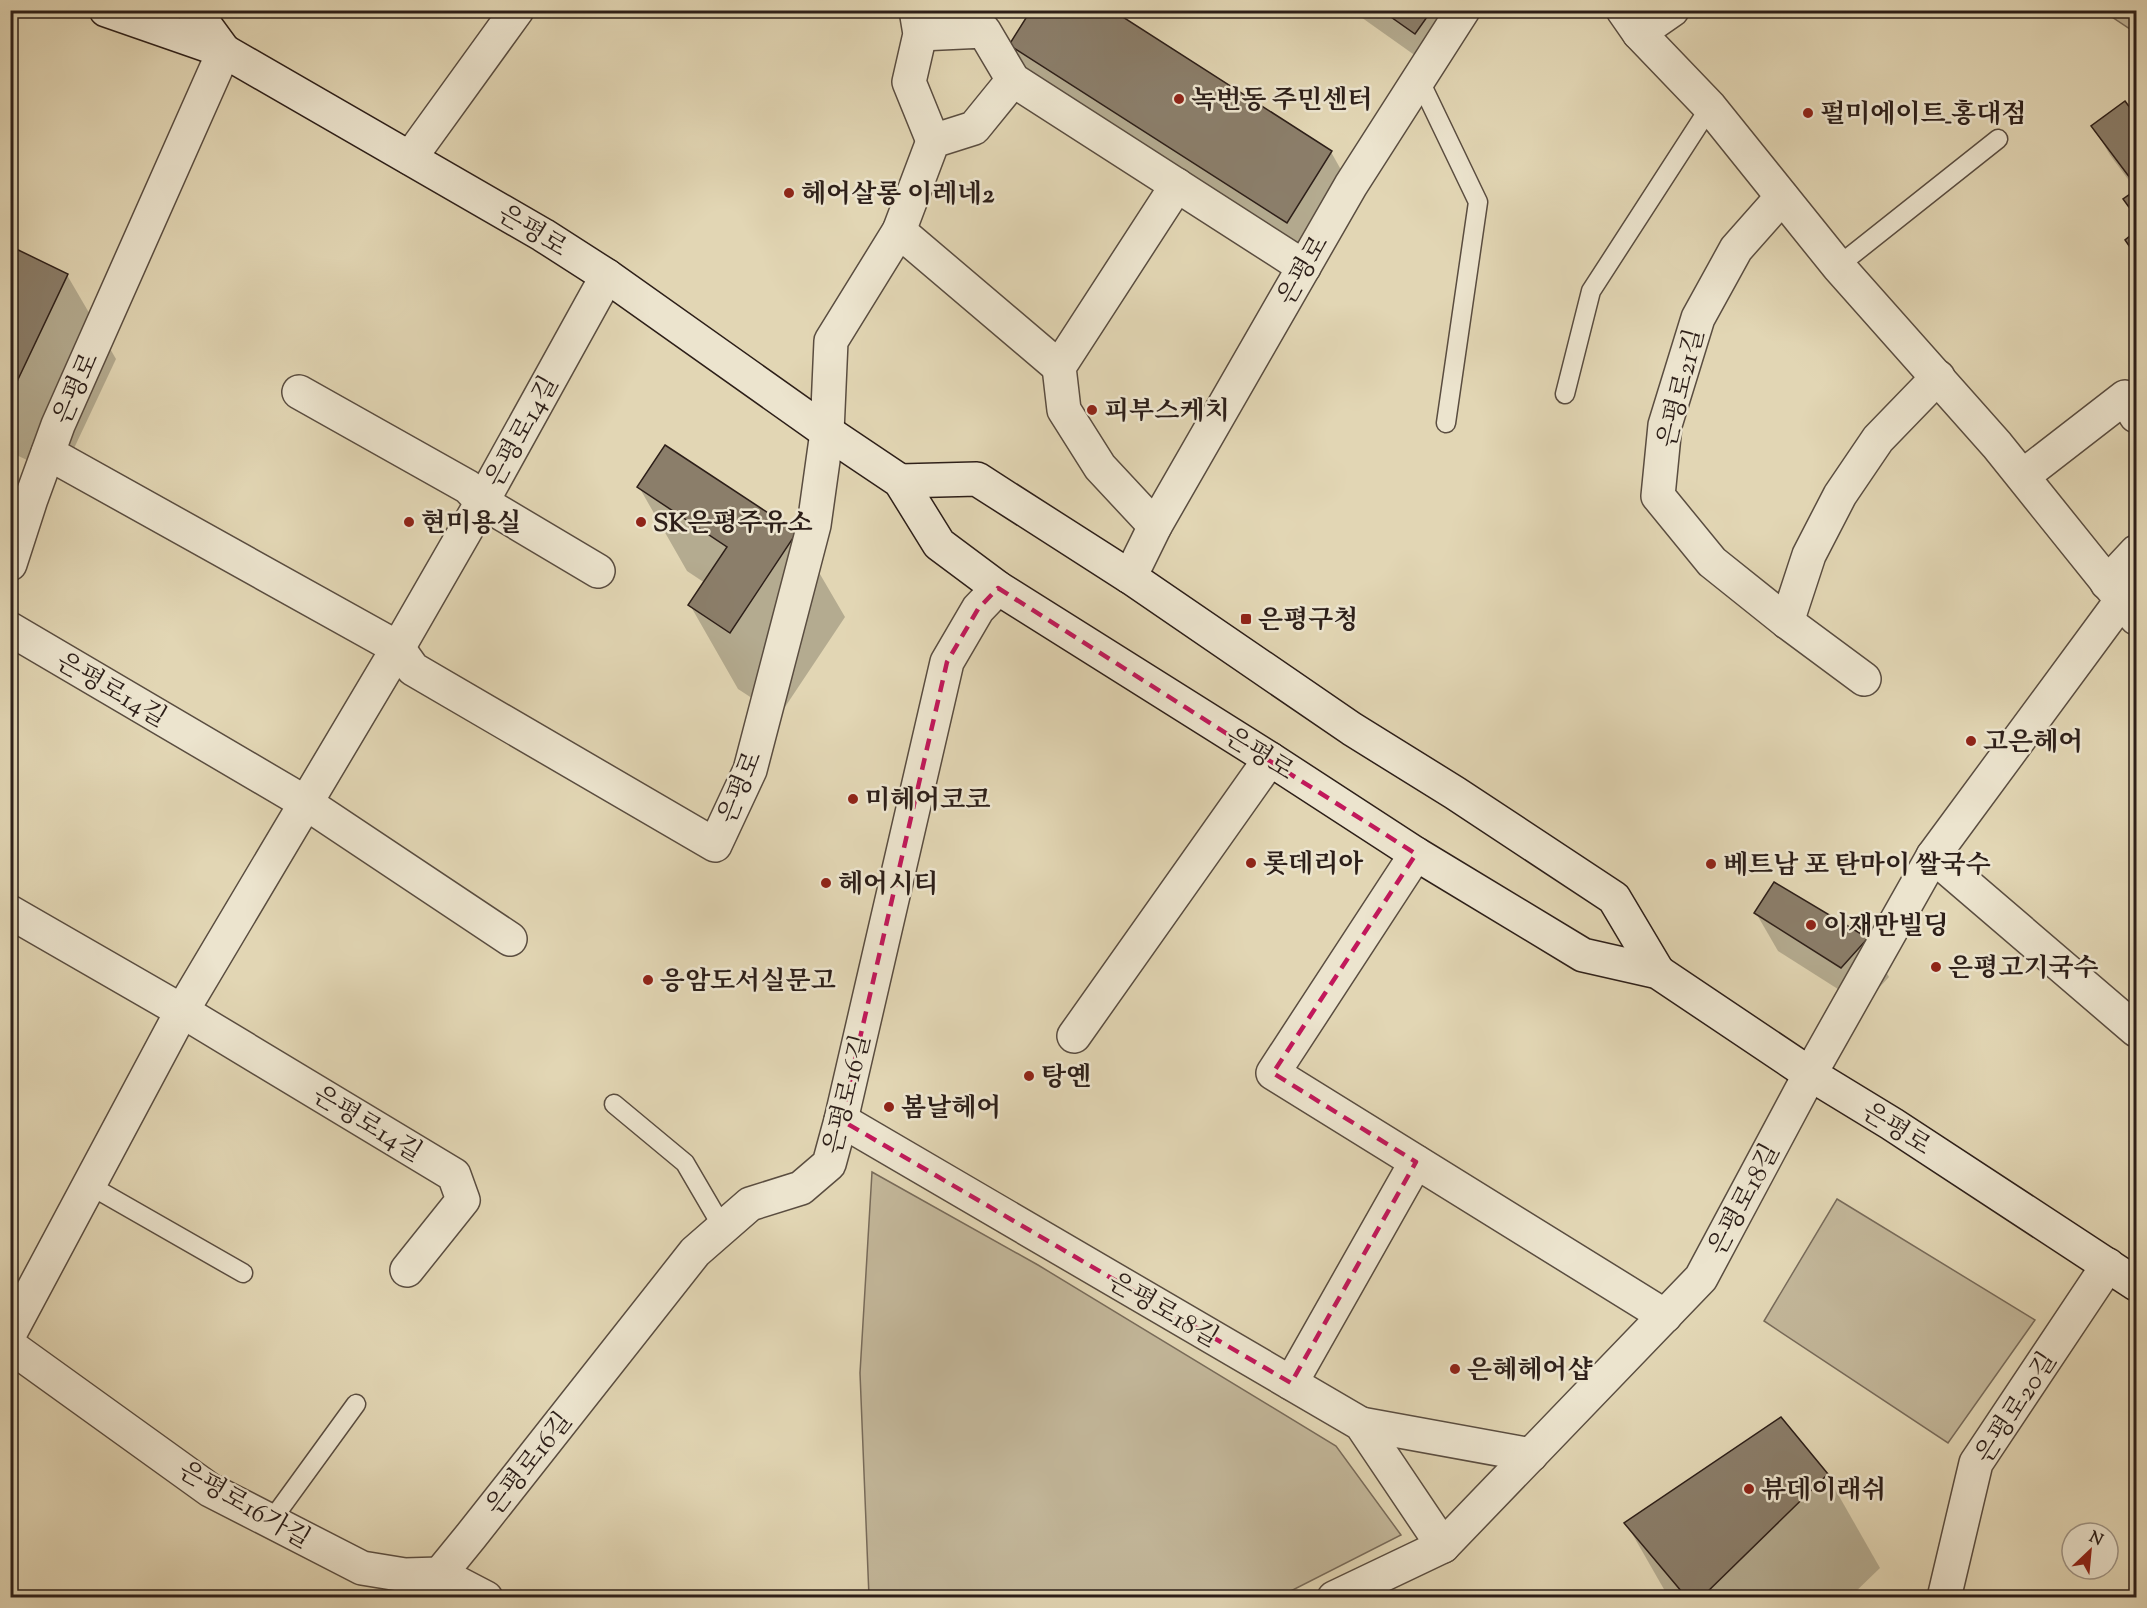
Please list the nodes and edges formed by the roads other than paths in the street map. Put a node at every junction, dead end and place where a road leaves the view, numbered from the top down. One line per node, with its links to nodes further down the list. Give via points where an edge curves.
1 (106, 10): 8 (street, 은평로)
2 (194, 10): 8 (street)
3 (517, 10): 14 (street)
4 (1463, 10): 9 (street)
5 (1672, 10): 7 (street)
6 (918, 22): 10 (street, via 984,31); 13 (street, via 909,82)
7 (1631, 22): 11 (street)
8 (224, 51): 14 (street, 은평로); 28 (street, 은평로)
9 (1419, 79): 19 (street, 은평로); 26 (lane, via 1478,202)
10 (1013, 80): 13 (street, via 974,128); 15 (street)
11 (1710, 107): 16 (street); 24 (lane, via 1591,291)
12 (1998, 139): 18 (lane)
13 (933, 141): 17 (street)
14 (410, 158): 20 (street, 은평로)
15 (1177, 185): 19 (street); 21 (street)
16 (1782, 197): 18 (street); 40 (street, 은평로21길, via 1736,249 1698,318 1665,425 1658,496 1712,562)
17 (899, 231): 21 (street); 27 (street, via 831,341)
18 (1838, 266): 22 (street)
19 (1304, 267): 33 (street, 은평로)
20 (607, 276): 27 (street, 은평로); 32 (street, 은평로14길)
21 (1059, 367): 33 (street, via 1064,410 1100,467)
22 (1938, 377): 29 (street); 40 (street, via 1878,439 1840,495 1809,555)
23 (299, 392): 32 (street, via 468,487)
24 (1566, 394)
25 (2136, 416): 29 (street, via 2125,397)
26 (1446, 423)
27 (827, 432): 30 (street, 은평로); 42 (street, 은평로, via 814,525 750,770 715,845 413,669)
28 (48, 453): 31 (street, 은평로); 42 (street)
29 (2023, 476): 39 (street)
30 (900, 481): 37 (street, 은평로, via 977,479); 38 (street, 은평로, via 939,544)
31 (21, 496): 35 (street, 은평로)
32 (482, 502): 36 (street); 42 (street, 은평로14길)
33 (1155, 526): 37 (street, 은평로)
34 (2136, 552): 39 (street)
35 (10, 564)
36 (598, 571)
37 (1130, 577): 50 (street, 은평로, via 1352,729 1614,898)
38 (998, 588): 44 (street, 은평로); 56 (street, 은평로16길, via 978,609 947,662)
39 (2122, 601): 47 (street)
40 (1787, 622): 43 (street, 은평로21길)
41 (10, 629): 45 (street, 은평로14길)
42 (398, 648): 45 (street, 은평로14길)
43 (1864, 679)
44 (1270, 759): 46 (street, 은평로); 53 (street)
45 (306, 803): 49 (street, 은평로14길); 51 (street, 은평로14길)
46 (1416, 854): 50 (street, 은평로, via 1582,955); 57 (street, via 1273,1073)
47 (1933, 856): 52 (street); 54 (street, 은평로18길)
48 (10, 912): 51 (street, 은평로14길)
49 (510, 939)
50 (1658, 972): 54 (street, 은평로)
51 (182, 1011): 58 (street, 은평로14길); 61 (street, 은평로14길, via 454,1175 463,1200)
52 (2136, 1030)
53 (1074, 1036)
54 (1810, 1074): 60 (street, 은평로); 64 (street, 은평로18길, via 1701,1278)
55 (614, 1104): 59 (lane, via 685,1163)
56 (842, 1120): 59 (street, 은평로16길, via 829,1164 801,1188 750,1204); 67 (street, 은평로18길)
57 (1416, 1162): 64 (street); 67 (street)
58 (89, 1185): 62 (lane); 65 (street, 은평로14길)
59 (723, 1228): 73 (street, 은평로16길, via 695,1252)
60 (2108, 1265): 63 (street, 은평로); 77 (street, 은평로20길, via 1976,1462)
61 (406, 1270)
62 (243, 1273)
63 (2136, 1284)
64 (1665, 1316): 70 (street, 은평로18길)
65 (10, 1333)
66 (10, 1346): 71 (street, 은평로16가길, via 210,1490)
67 (1291, 1383): 69 (street, 은평로18길)
68 (356, 1404): 71 (lane)
69 (1361, 1424): 70 (street); 72 (street, 은평로18길)
70 (1531, 1455): 72 (street, 은평로18길)
71 (271, 1521): 73 (street, 은평로16가길, via 362,1568 405,1575)
72 (1443, 1546): 76 (street, 은평로18길)
73 (440, 1574): 74 (street, 은평로16길); 75 (street)
74 (417, 1598)
75 (486, 1598)
76 (1334, 1598)
77 (1944, 1598)

